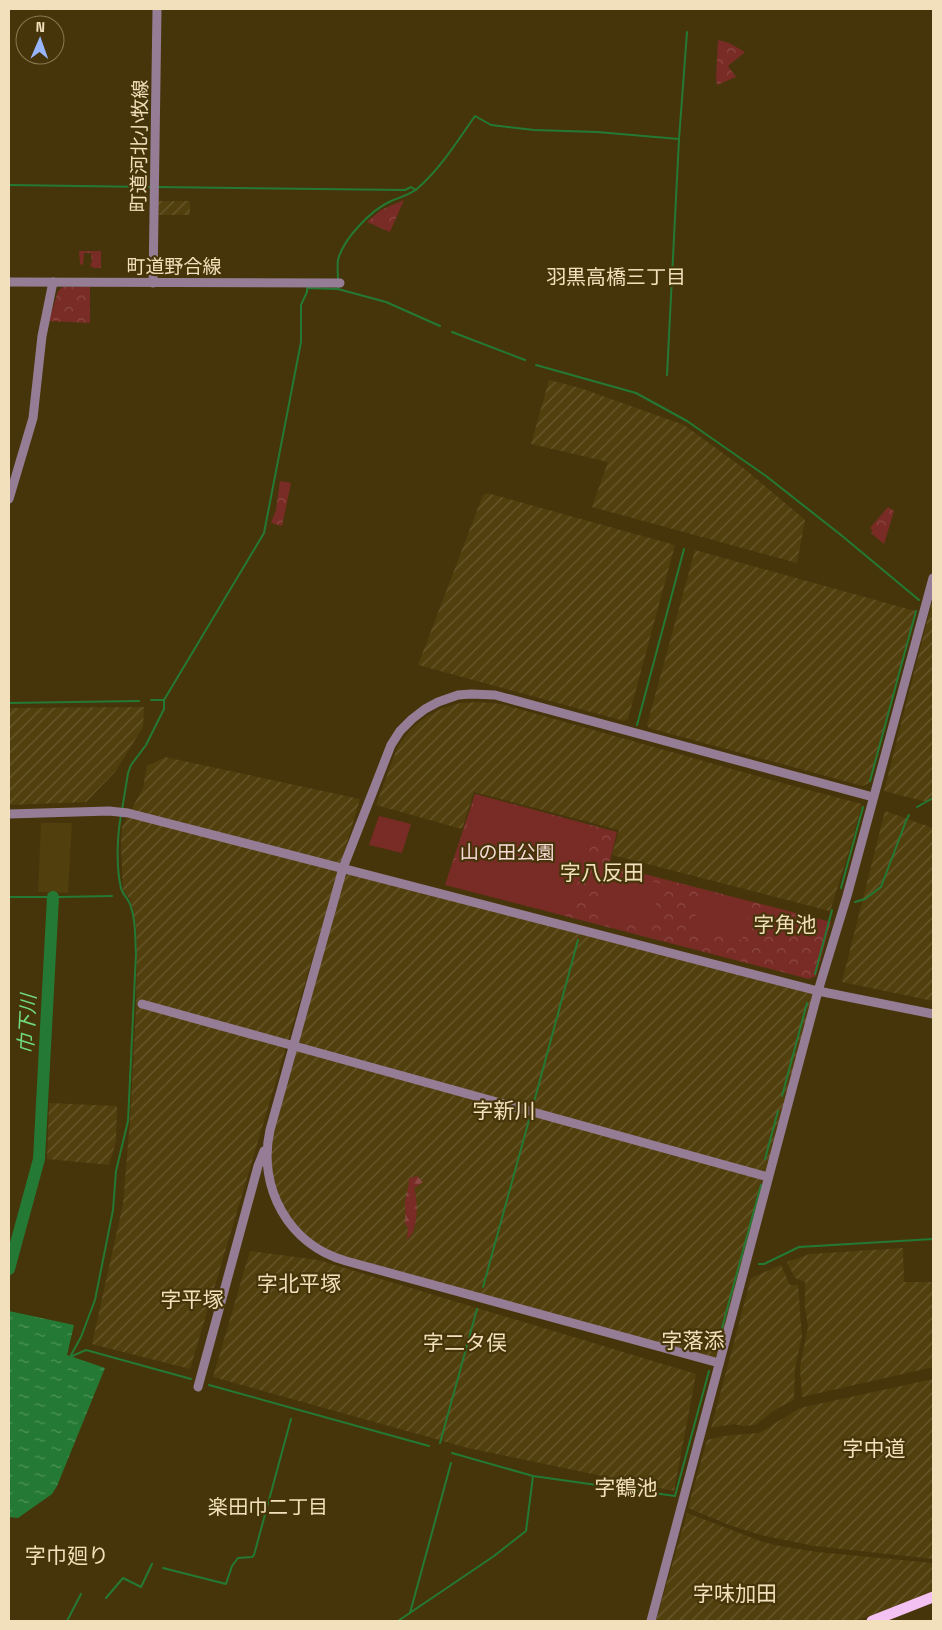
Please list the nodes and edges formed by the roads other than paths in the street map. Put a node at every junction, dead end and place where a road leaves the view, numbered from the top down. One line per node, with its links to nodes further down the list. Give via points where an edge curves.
1 (157, 9): 4 (street, 町道河北小牧線)
2 (9, 282): 3 (street, 町道野合線)
3 (53, 282): 4 (street, 町道野合線); 6 (street, via 42,336 33,418)
4 (153, 283): 5 (street, 町道野合線)
5 (340, 284)
6 (9, 499)
7 (933, 578): 8 (street)
8 (873, 797): 10 (street, via 505,698 486,694 464,695 444,699 425,709 396,738 388,751); 11 (street)
9 (9, 814): 10 (street, via 124,812)
10 (343, 868): 11 (street); 14 (street)
11 (818, 991): 13 (street); 16 (street)
12 (142, 1004): 14 (street)
13 (933, 1014)
14 (293, 1045): 15 (street); 16 (street)
15 (267, 1146): 17 (street, via 269,1181 279,1208 299,1234 326,1254); 18 (street, via 258,1166)
16 (768, 1177): 17 (street)
17 (719, 1363): 20 (street)
18 (198, 1387)
19 (933, 1598): 21 (main road)
20 (651, 1621)
21 (872, 1621)

